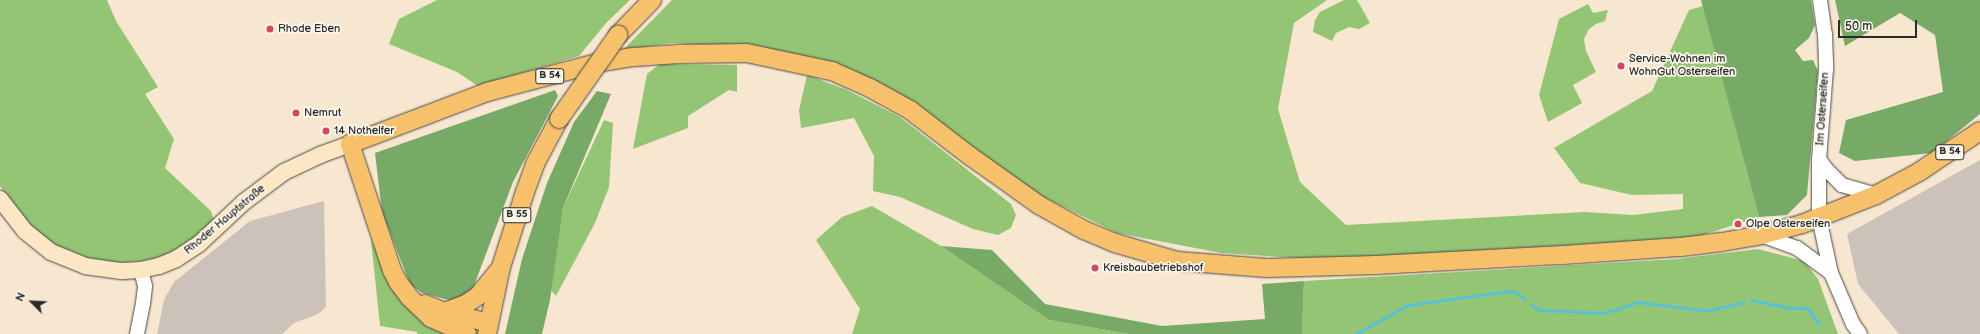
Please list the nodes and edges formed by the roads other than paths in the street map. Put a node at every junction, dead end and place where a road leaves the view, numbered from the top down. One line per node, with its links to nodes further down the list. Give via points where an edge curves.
1 (652, 0): 10 (main road, B 55, bridge, via 618,35 560,119 533,171)
2 (1820, 0): 5 (street, Im Osterseifen, via 1825,34 1826,69)
3 (1980, 131): 6 (main road, B 54, via 1919,172)
4 (350, 144): 9 (main road, B 54, via 487,92 601,62 679,54 747,53 832,71 870,88 910,110 995,174 1064,220 1115,244 1177,261 1267,268 1376,265 1681,247); 11 (main road, Rhoder Hauptstraße, via 320,154 284,172 244,202 199,244 176,259); 13 (main road, via 392,270)
5 (1819, 159): 6 (street, via 1842,185); 8 (street, Im Osterseifen)
6 (1876, 195): 8 (main road, B 54)
7 (0, 199): 11 (main road, Rhoder Hauptstraße, via 25,231 51,252 86,266 122,271)
8 (1819, 218): 9 (main road, B 54); 12 (street, Im Osterseifen)
9 (1761, 235): 12 (street, via 1797,248)
10 (502, 267): 14 (main road, via 478,296); 15 (main road, B 55)
11 (141, 270): 16 (street, via 145,286)
12 (1831, 273): 18 (street, Im Osterseifen)
13 (410, 298): 14 (main road); 17 (main road, via 431,318)
14 (445, 312): 15 (main road)
15 (488, 328)
16 (137, 334)
17 (467, 334)
18 (1860, 334)

